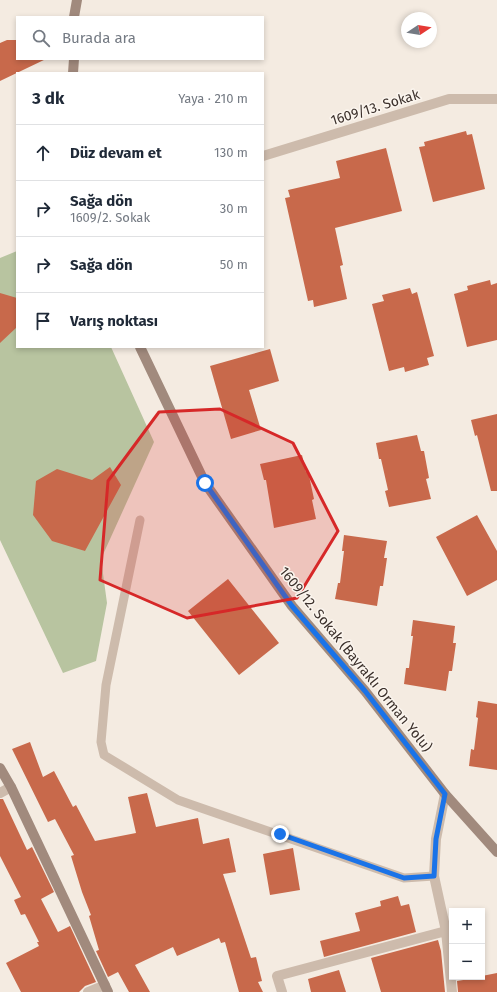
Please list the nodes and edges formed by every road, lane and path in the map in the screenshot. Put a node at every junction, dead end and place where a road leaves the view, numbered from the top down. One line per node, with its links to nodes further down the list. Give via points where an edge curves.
1 (77, 0): 2 (main road)
2 (74, 16)
3 (74, 60): 4 (main road)
4 (74, 72)
5 (497, 99): 6 (street, 1609/13. Sokak, via 449,99)
6 (264, 156)
7 (140, 348): 12 (main road, 1609/12. Sokak (Bayraklı Orman Yolu), via 205,483 292,606 365,691)
8 (140, 520): 14 (lane, via 106,686 101,742 104,755 178,800 404,878)
9 (0, 768): 10 (main road)
10 (11, 787): 11 (street); 16 (main road)
11 (0, 793)
12 (445, 794): 13 (main road, 1609/12. Sokak (Bayraklı Orman Yolu)); 14 (street, via 436,839)
13 (497, 852)
14 (434, 876): 15 (street)
15 (446, 931): 18 (street, via 277,976); 19 (street)
16 (106, 989): 17 (street)
17 (88, 992)
18 (282, 992)
19 (452, 992)

